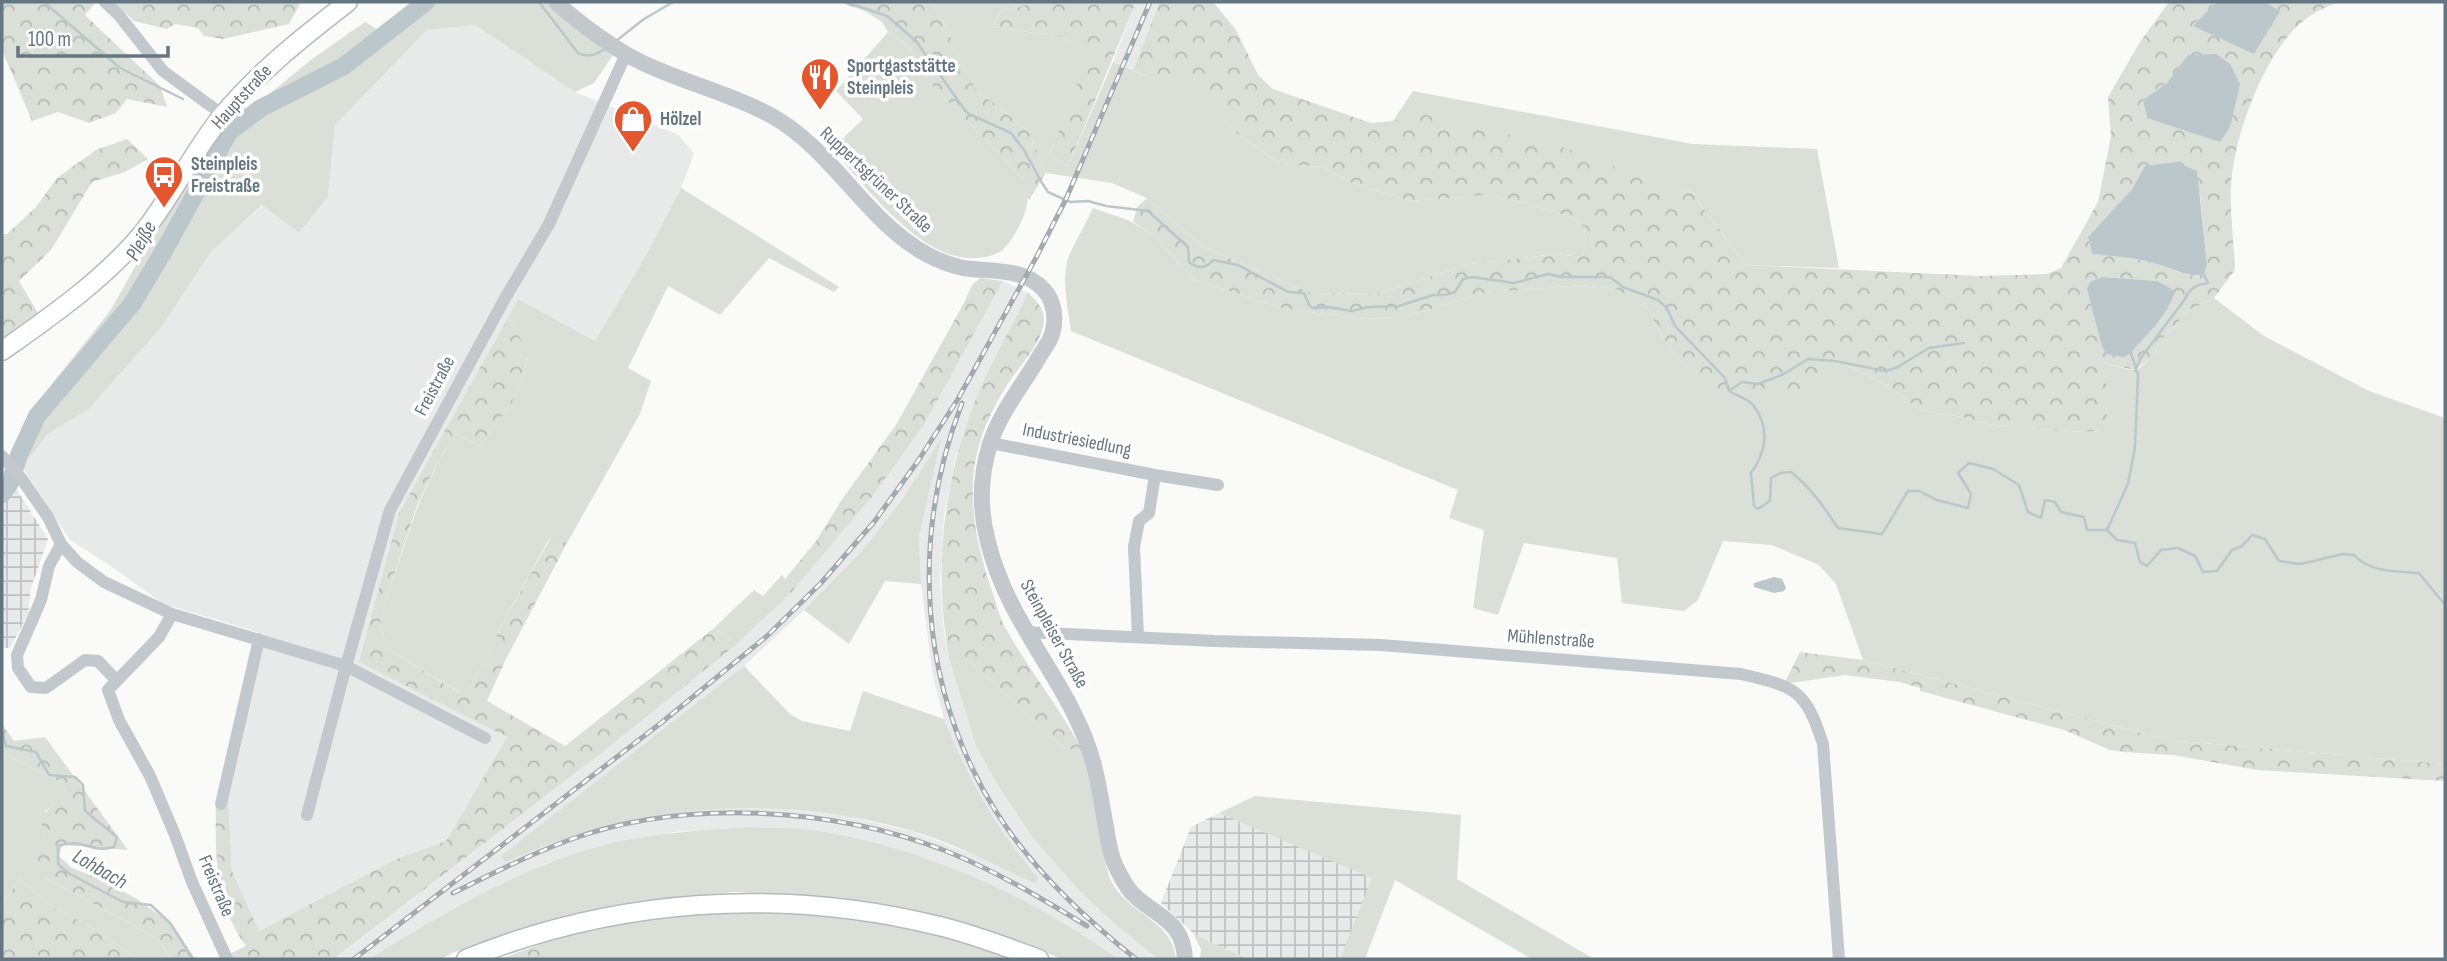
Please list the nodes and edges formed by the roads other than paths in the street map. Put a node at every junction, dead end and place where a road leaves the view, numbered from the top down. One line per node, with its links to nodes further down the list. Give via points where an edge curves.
1 (104, 2): 5 (street, via 163,71)
2 (348, 2): 5 (main road, Hauptstraße, via 269,66)
3 (556, 2): 4 (street, Ruppertsgrüner Straße)
4 (617, 48): 6 (street, Ruppertsgrüner Straße, via 642,63 772,117 793,131 904,240 924,253 958,267 1008,272); 17 (street, Freistraße, via 549,224 390,510)
5 (223, 115): 7 (main road, Hauptstraße, via 141,235 98,278)
6 (1033, 280): 8 (street, Steinpleiser Straße, via 1053,305 1052,334 1007,407)
7 (2, 351)
8 (991, 443): 10 (street, Industriesiedlung); 14 (street, Steinpleiser Straße, via 981,490 983,523 992,560)
9 (4, 459): 12 (street, via 48,517)
10 (1155, 475): 11 (street, Industriesiedlung); 15 (street, via 1149,513 1139,522 1134,547)
11 (1218, 485)
12 (61, 544): 13 (street, via 104,582); 18 (street, via 17,655 18,668 31,687 46,688 85,660 98,662)
13 (172, 614): 16 (street); 18 (street, via 159,637)
14 (1025, 632): 15 (street, Mühlenstraße); 25 (street, Steinpleiser Straße, via 1087,742 1112,859 1133,895 1178,932)
15 (1138, 636): 26 (street, Mühlenstraße, via 1388,646 1741,674 1783,684 1801,697 1814,715 1822,744)
16 (259, 639): 17 (street); 20 (street)
17 (346, 666): 19 (street); 21 (street, Freistraße)
18 (116, 680): 22 (street, Freistraße, via 108,691 119,720 150,776)
19 (485, 737)
20 (221, 804)
21 (307, 815)
22 (227, 959)
23 (466, 959): 24 (main road, via 540,933 620,914 743,902 811,904 903,917)
24 (1039, 959)
25 (1185, 959)
26 (1839, 959)

